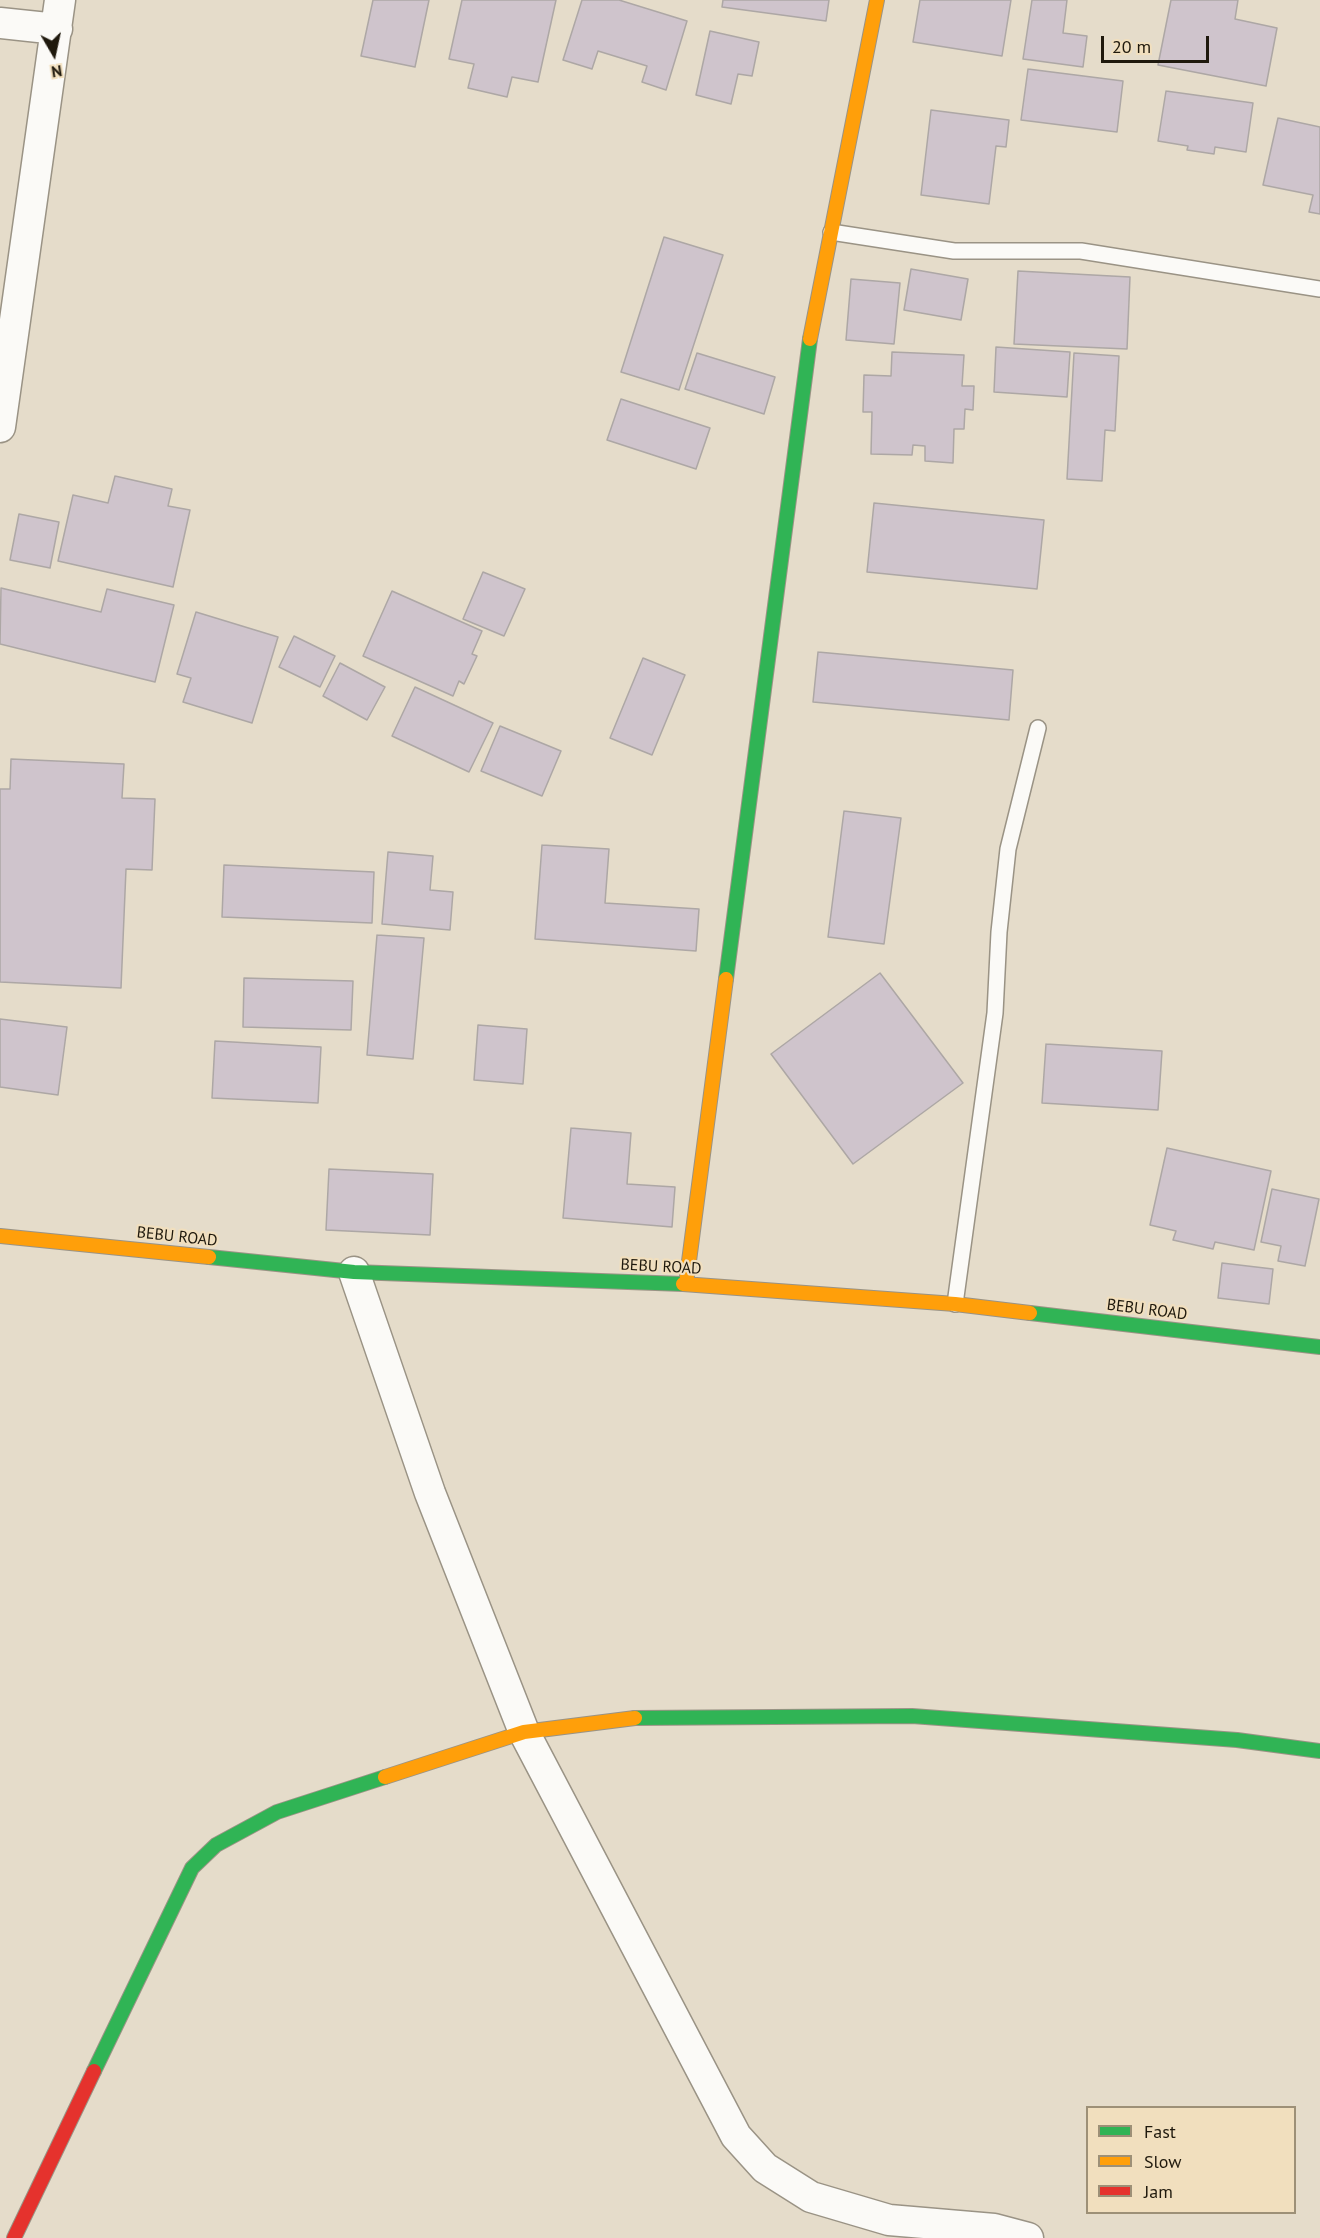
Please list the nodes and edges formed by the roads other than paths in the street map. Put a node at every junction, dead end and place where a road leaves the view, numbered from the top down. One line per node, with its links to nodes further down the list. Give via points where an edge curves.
1 (877, 0): 4 (street)
2 (58, 14): 3 (street); 6 (street)
3 (0, 23)
4 (831, 232): 5 (lane, via 954,250 1081,251); 10 (street, via 803,376)
5 (1320, 288)
6 (1, 420)
7 (1038, 728): 11 (lane, via 1008,849 995,1013)
8 (0, 1236): 9 (street, BEBU ROAD)
9 (354, 1272): 10 (street, BEBU ROAD); 13 (street, via 430,1493)
10 (686, 1284): 11 (street, BEBU ROAD)
11 (955, 1304): 12 (street, BEBU ROAD)
12 (1320, 1347)
13 (524, 1732): 14 (street, via 641,1717 912,1716 1237,1740); 15 (street, via 277,1812 216,1845 192,1868); 16 (street, via 736,2136 765,2168 811,2197 889,2220 994,2229)
14 (1320, 1752)
15 (14, 2238)
16 (1028, 2238)

